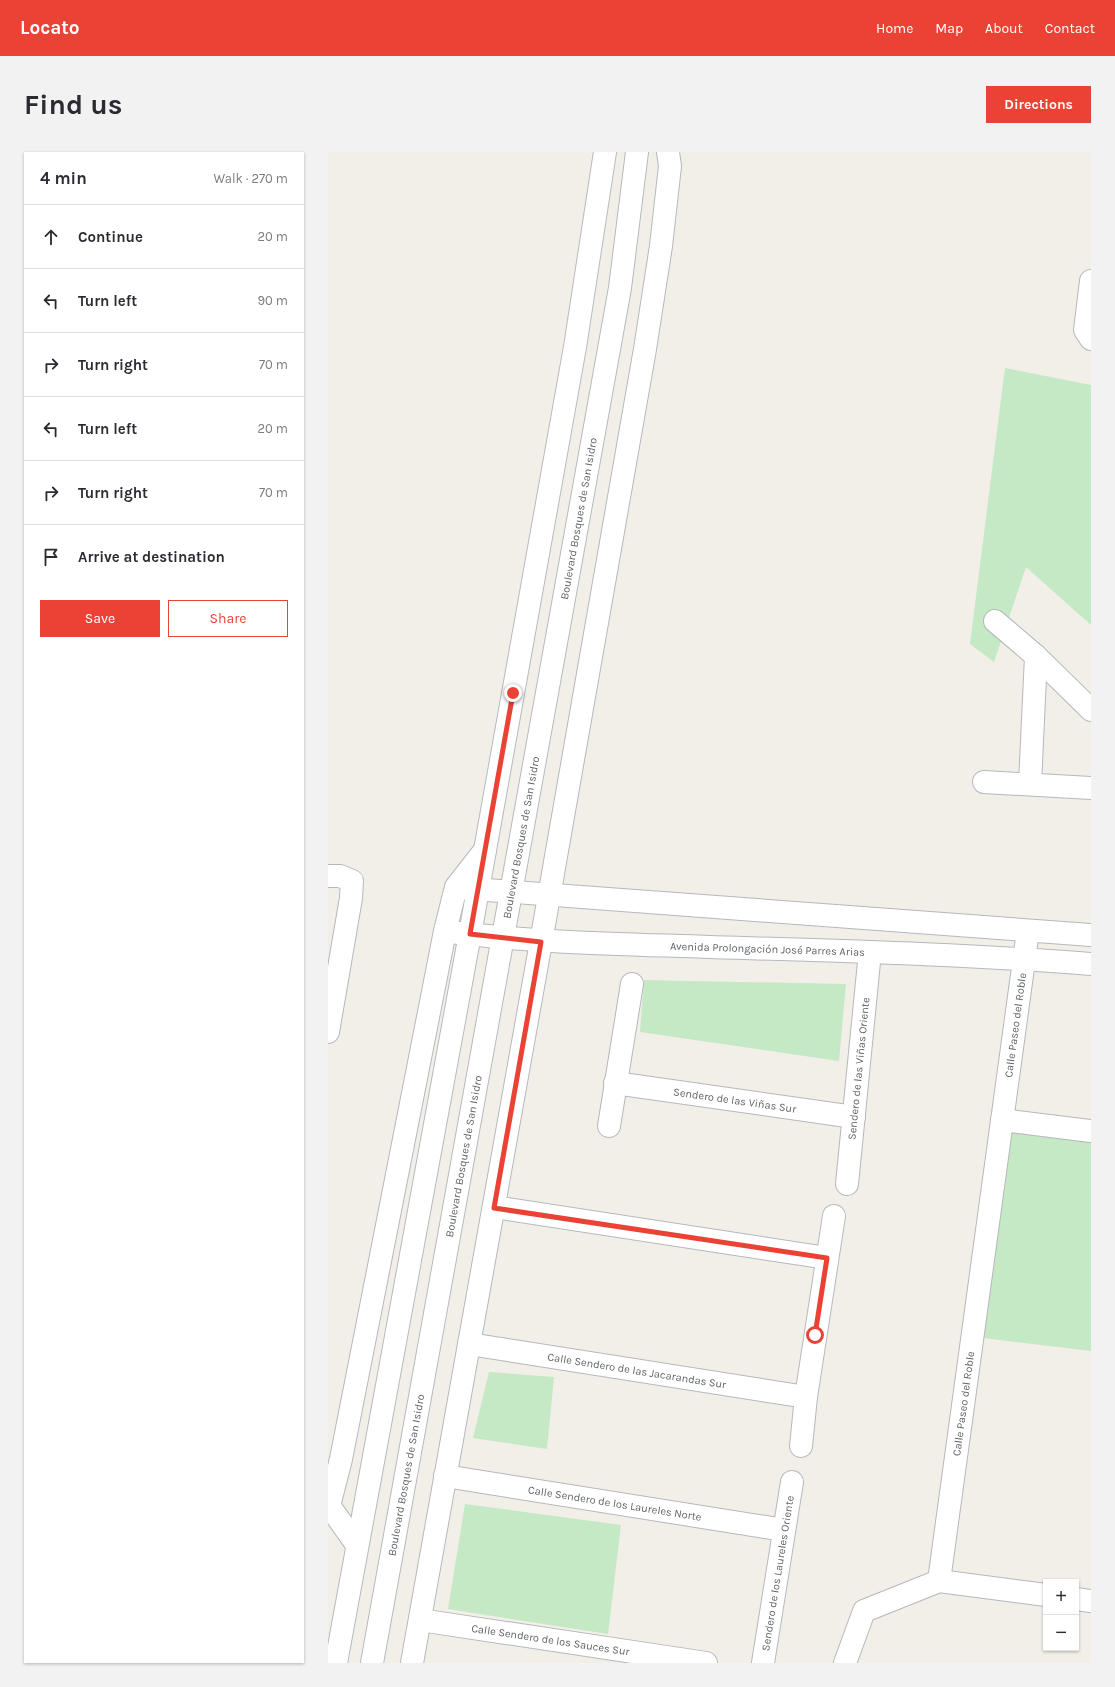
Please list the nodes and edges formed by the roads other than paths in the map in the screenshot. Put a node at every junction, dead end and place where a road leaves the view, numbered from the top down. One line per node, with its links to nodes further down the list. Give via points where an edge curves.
1 (605, 152): 12 (street, via 575,347)
2 (637, 152): 16 (street, Boulevard Bosques de San Isidro, via 620,288)
3 (668, 152): 17 (street, via 670,166 661,246 645,349)
4 (1091, 281): 5 (street, via 1085,330)
5 (1090, 339)
6 (995, 621): 7 (street)
7 (1036, 656): 8 (street); 10 (street)
8 (1091, 710)
9 (984, 782): 10 (street)
10 (1030, 784): 11 (street)
11 (1091, 788)
12 (485, 850): 14 (street); 15 (street)
13 (328, 876): 28 (street, via 340,876 352,881)
14 (456, 888): 15 (street); 19 (street)
15 (478, 889): 16 (street); 20 (street)
16 (511, 891): 17 (street); 22 (street, Boulevard Bosques de San Isidro)
17 (549, 894): 18 (street); 23 (street)
18 (1028, 930): 21 (street); 25 (street, Calle Paseo del Roble)
19 (445, 931): 20 (street, Avenida Prolongación José Parres Arias); 43 (street, via 342,1452)
20 (470, 934): 22 (street, Avenida Prolongación José Parres Arias); 45 (street)
21 (1091, 935)
22 (502, 937): 23 (street, Avenida Prolongación José Parres Arias); 52 (street, Boulevard Bosques de San Isidro)
23 (541, 942): 24 (street, Avenida Prolongación José Parres Arias); 35 (street)
24 (870, 952): 25 (street, Avenida Prolongación José Parres Arias); 30 (street, Sendero de las Viñas Oriente)
25 (1023, 959): 26 (street, Avenida Prolongación José Parres Arias); 31 (street, Calle Paseo del Roble)
26 (1091, 964)
27 (632, 984): 29 (street)
28 (328, 1032)
29 (615, 1083): 30 (street, Sendero de las Viñas Sur); 32 (street)
30 (854, 1117): 34 (street, Sendero de las Viñas Oriente)
31 (1002, 1120): 33 (street); 46 (street, Calle Paseo del Roble)
32 (609, 1126)
33 (1091, 1131)
34 (847, 1184)
35 (494, 1208): 37 (street); 38 (street)
36 (834, 1216): 37 (street)
37 (827, 1258): 39 (street)
38 (469, 1344): 39 (street, Calle Sendero de las Jacarandas Sur); 41 (street)
39 (806, 1397): 40 (street)
40 (801, 1446)
41 (445, 1476): 44 (street, Calle Sendero de los Laureles Norte); 50 (street)
42 (792, 1482): 44 (street, Sendero de los Laureles Oriente)
43 (329, 1505): 45 (street)
44 (784, 1530): 55 (street, Sendero de los Laureles Oriente)
45 (358, 1545): 51 (street)
46 (939, 1581): 47 (street); 56 (street, via 864,1611)
47 (1043, 1595)
48 (1079, 1599): 49 (street)
49 (1091, 1601)
50 (420, 1620): 53 (street); 54 (street, Calle Sendero de los Sauces Sur)
51 (336, 1663)
52 (372, 1663)
53 (412, 1663)
54 (706, 1663)
55 (763, 1663)
56 (845, 1663)

